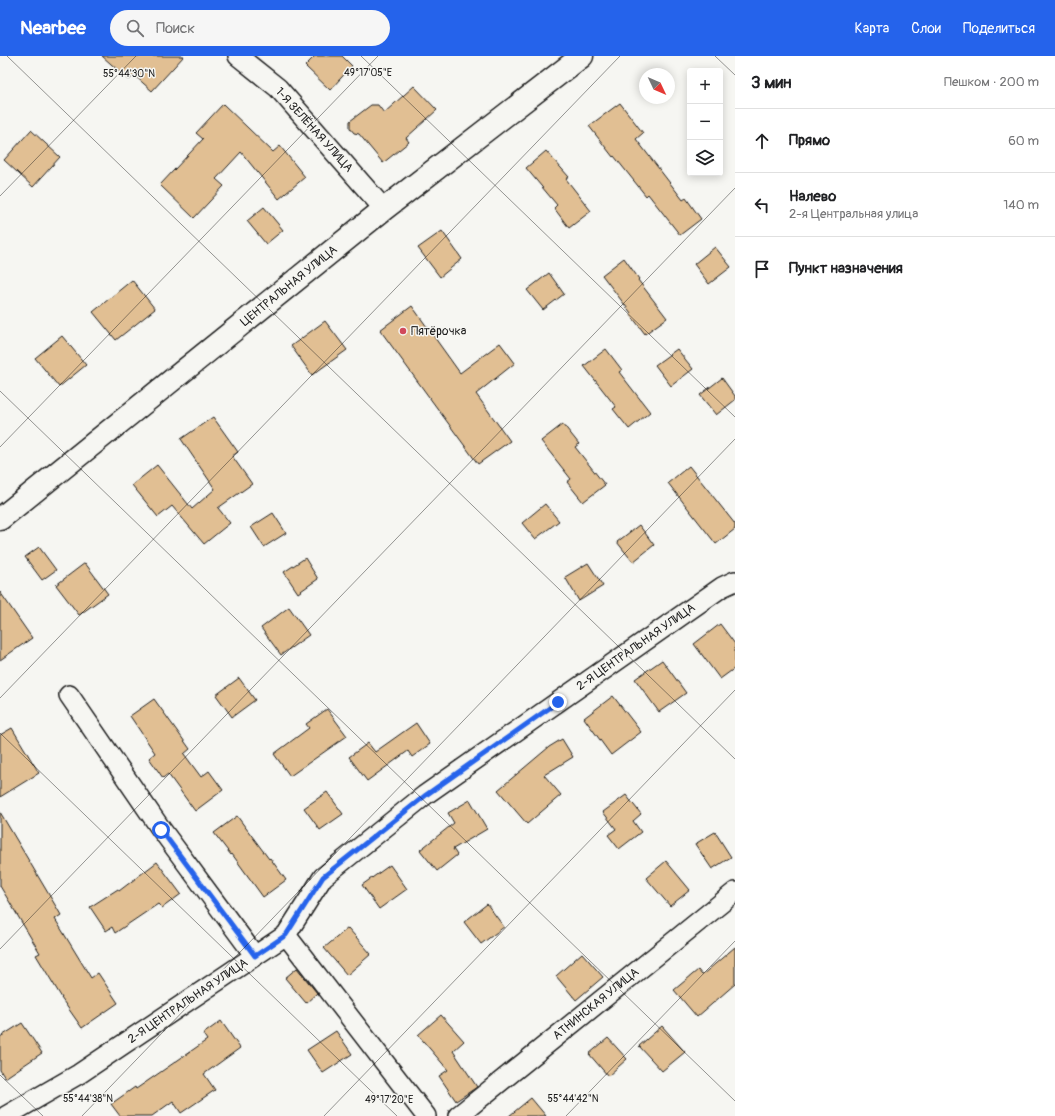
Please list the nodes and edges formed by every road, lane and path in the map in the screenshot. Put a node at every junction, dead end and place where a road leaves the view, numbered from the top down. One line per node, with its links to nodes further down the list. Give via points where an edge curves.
1 (238, 56): 3 (street, 1-Я ЗЕЛЁНАЯ УЛИЦА, via 278,88)
2 (582, 56): 3 (street, ЦЕНТРАЛЬНАЯ УЛИЦА)
3 (384, 209): 4 (street, ЦЕНТРАЛЬНАЯ УЛИЦА)
4 (0, 519)
5 (735, 581): 8 (street, 2-Я ЦЕНТРАЛЬНАЯ УЛИЦА, via 722,587 426,795 323,877)
6 (70, 695): 9 (street, via 161,830)
7 (735, 892): 12 (street, АТНИНСКАЯ УЛИЦА)
8 (286, 935): 9 (street, 2-Я ЦЕНТРАЛЬНАЯ УЛИЦА); 11 (street)
9 (255, 956): 10 (street, 2-Я ЦЕНТРАЛЬНАЯ УЛИЦА, via 79,1074)
10 (6, 1116)
11 (426, 1116)
12 (458, 1116)

